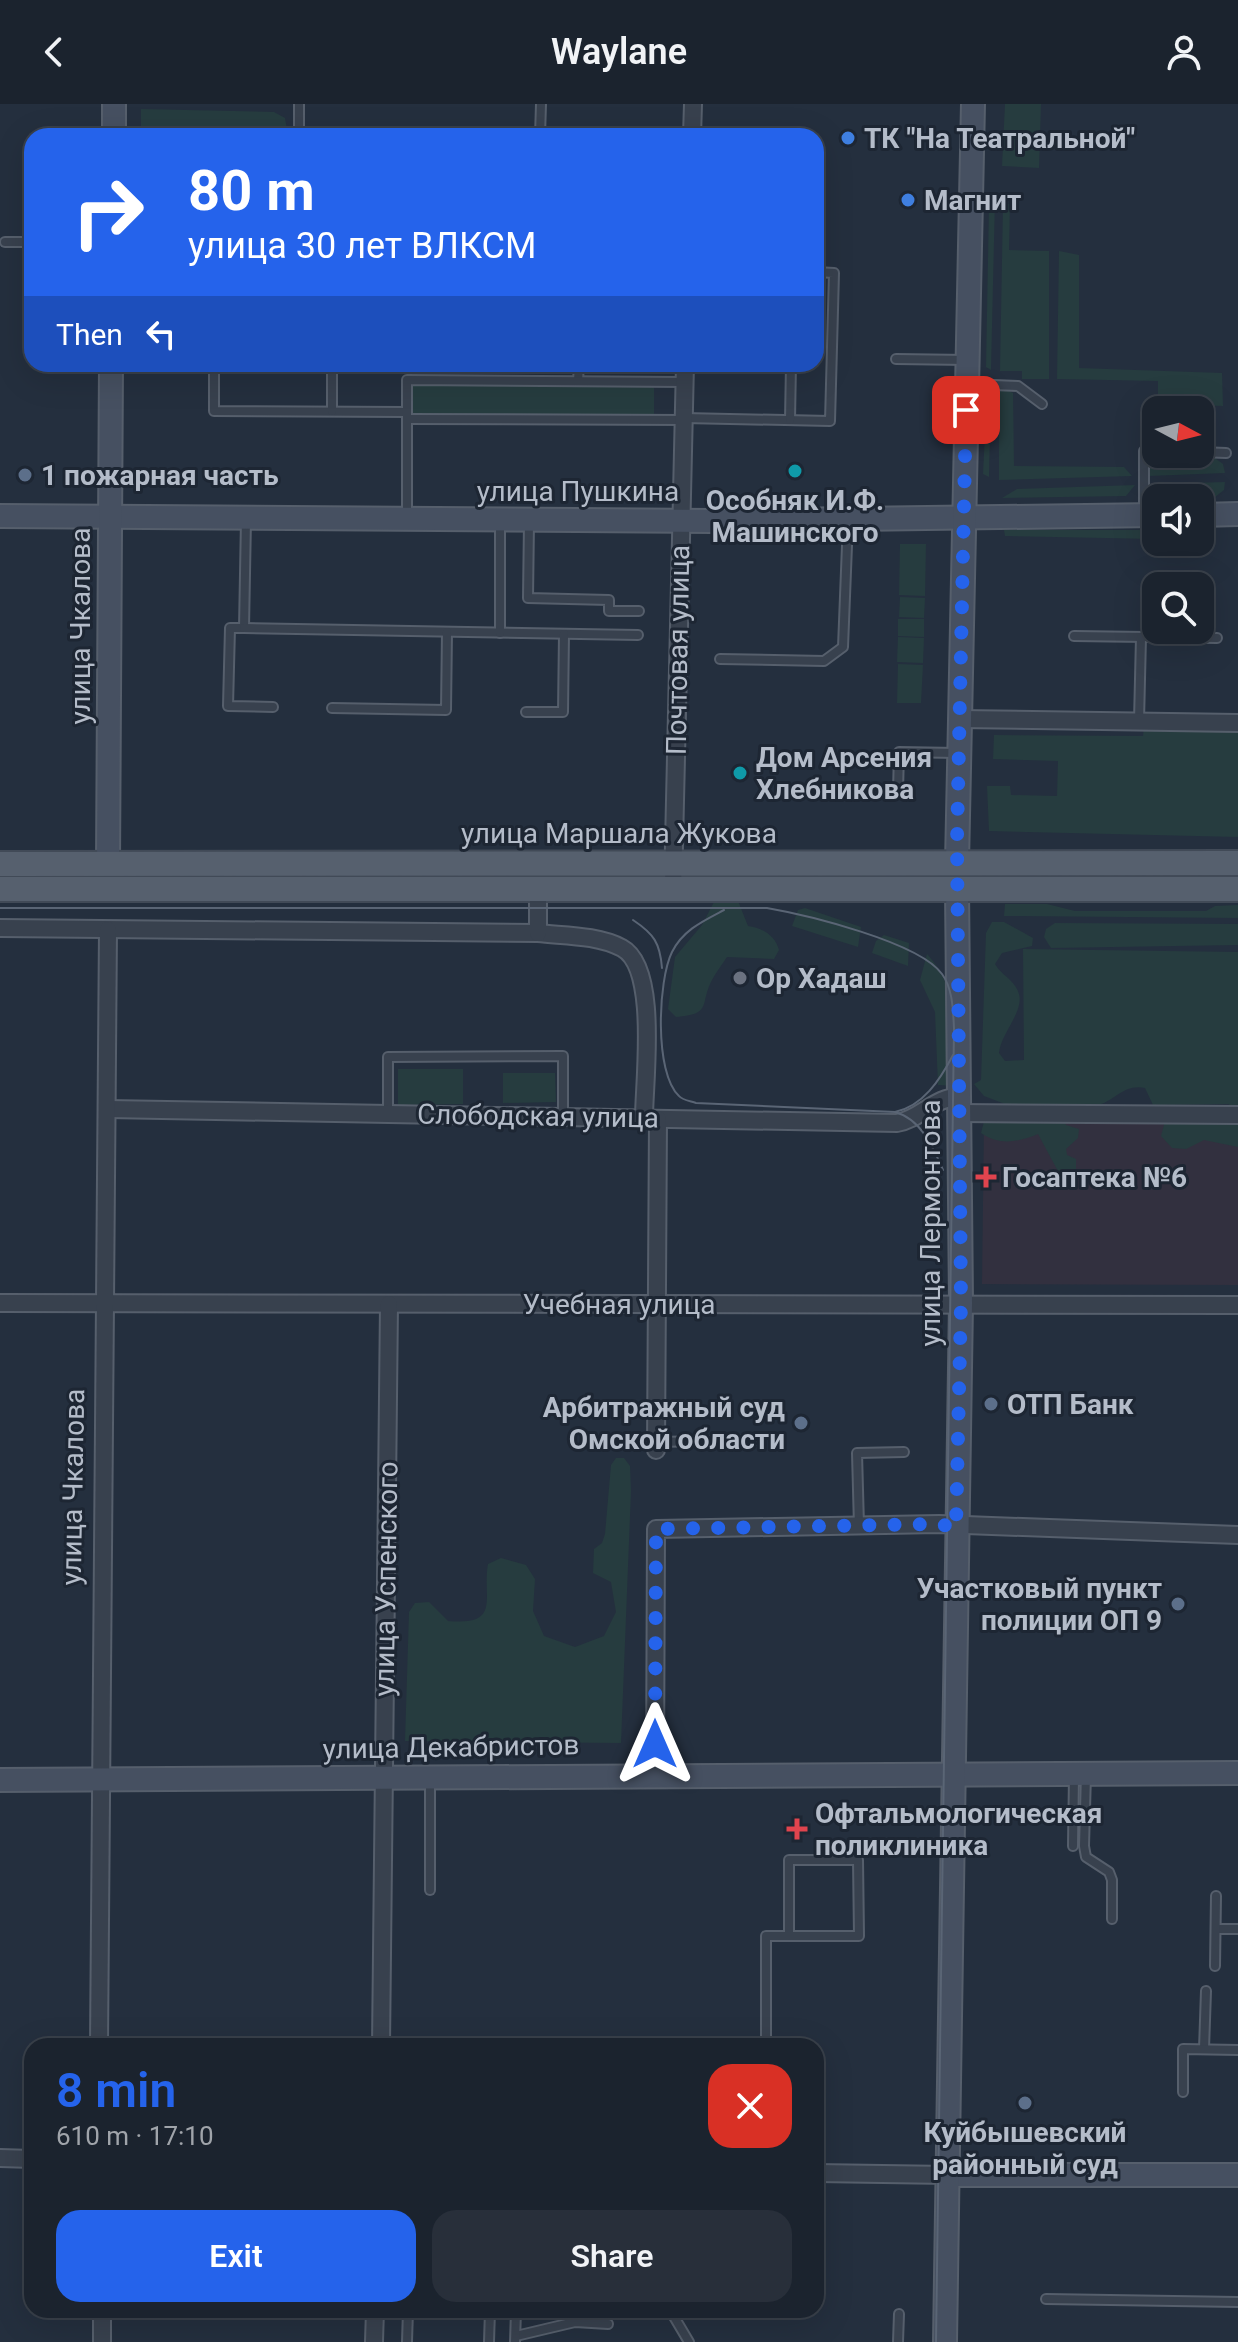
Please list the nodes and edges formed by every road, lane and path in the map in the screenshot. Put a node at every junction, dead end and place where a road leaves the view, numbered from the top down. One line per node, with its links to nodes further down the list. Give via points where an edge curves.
1 (114, 104): 6 (street)
2 (299, 104): 7 (lane)
3 (541, 104): 8 (lane)
4 (693, 104): 9 (street)
5 (973, 104): 14 (street, улица Лермонтова)
6 (114, 128)
7 (299, 128)
8 (540, 128)
9 (692, 128)
10 (5, 242): 11 (lane)
11 (24, 242)
12 (824, 272): 28 (lane, via 834,273 830,421)
13 (896, 359): 14 (lane)
14 (967, 360): 23 (street, улица Лермонтова)
15 (111, 372): 35 (street, улица Чкалова)
16 (214, 372): 25 (lane, via 214,411)
17 (332, 372): 25 (lane)
18 (579, 372): 21 (lane)
19 (685, 372): 22 (street, Почтовая улица)
20 (791, 372): 28 (lane)
21 (578, 381): 22 (lane); 26 (lane, via 407,380)
22 (685, 382): 27 (street, Почтовая улица)
23 (967, 384): 24 (lane, via 1018,386); 36 (street, улица Лермонтова)
24 (1042, 404)
25 (332, 411): 26 (lane)
26 (407, 415): 27 (lane); 38 (lane)
27 (684, 419): 28 (lane); 42 (street, Почтовая улица)
28 (790, 420)
29 (1214, 453): 30 (lane)
30 (1226, 453)
31 (1238, 514): 32 (street)
32 (1214, 515)
33 (0, 516): 35 (street, улица Пушкина)
34 (1142, 516): 36 (street, улица Пушкина)
35 (111, 517): 37 (street, улица Пушкина); 61 (street, улица Чкалова)
36 (964, 517): 41 (street, улица Пушкина); 56 (street, улица Лермонтова)
37 (246, 519): 38 (street, улица Пушкина); 44 (lane)
38 (407, 520): 39 (street, улица Пушкина)
39 (500, 520): 40 (street, улица Пушкина); 46 (lane)
40 (529, 520): 42 (street, улица Пушкина); 43 (lane, via 528,598 609,600 609,611)
41 (848, 520): 42 (street, улица Пушкина); 52 (lane, via 843,647 824,661)
42 (681, 521): 62 (street, Почтовая улица)
43 (639, 611)
44 (244, 628): 45 (lane); 53 (lane, via 230,628 228,706)
45 (447, 632): 46 (lane); 54 (lane, via 446,710)
46 (500, 633): 47 (lane)
47 (564, 634): 48 (lane); 55 (lane, via 563,712)
48 (638, 635)
49 (1074, 636): 50 (lane)
50 (1141, 637): 51 (lane); 57 (lane)
51 (1217, 638)
52 (720, 659)
53 (273, 707)
54 (332, 708)
55 (526, 712)
56 (959, 719): 57 (street); 59 (street, улица Лермонтова)
57 (1139, 722): 58 (street)
58 (1238, 723)
59 (958, 753): 60 (lane, via 899,752 898,792); 63 (street, улица Лермонтова)
60 (801, 790)
61 (108, 863): 62 (main road, улица Маршала Жукова); 65 (main road, улица Маршала Жукова); 68 (main road, улица Чкалова)
62 (674, 863): 63 (main road, улица Маршала Жукова); 66 (street, Почтовая улица)
63 (957, 863): 64 (main road, улица Маршала Жукова); 70 (main road, улица Лермонтова)
64 (1238, 863)
65 (0, 864)
66 (673, 888): 69 (main road, улица Маршала Жукова); 70 (main road, улица Маршала Жукова)
67 (0, 889): 68 (main road, улица Маршала Жукова)
68 (108, 889): 69 (main road, улица Маршала Жукова)
69 (538, 889): 74 (street)
70 (957, 889): 71 (main road, улица Маршала Жукова); 75 (street, улица Лермонтова)
71 (1238, 889)
72 (0, 928): 73 (street)
73 (108, 930): 74 (street); 76 (street, улица Чкалова)
74 (538, 933): 80 (street, via 623,949 638,964 646,994)
75 (960, 1105): 78 (street, Слободская улица); 80 (street, Слободская улица, via 944,1098 912,1121 897,1123); 82 (street, улица Лермонтова)
76 (108, 1109): 77 (street, Слободская улица); 83 (street, улица Чкалова)
77 (388, 1112): 79 (street, Слободская улица); 79 (lane, via 388,1057 563,1056)
78 (1238, 1115)
79 (563, 1116): 80 (street, Слободская улица)
80 (651, 1118): 85 (street)
81 (0, 1303): 83 (street, Учебная улица)
82 (961, 1303): 85 (street, Учебная улица); 86 (street, Учебная улица); 91 (street, улица Лермонтова)
83 (105, 1304): 84 (street, Учебная улица); 100 (street, улица Чкалова)
84 (389, 1304): 85 (street, Учебная улица); 98 (street, улица Успенского)
85 (656, 1304): 88 (street)
86 (1238, 1305)
87 (757, 1440): 88 (lane)
88 (656, 1446)
89 (904, 1452): 90 (lane, via 857,1453)
90 (859, 1526): 91 (street); 96 (street, via 656,1529)
91 (956, 1528): 92 (street); 93 (street, улица Лермонтова)
92 (1238, 1535)
93 (953, 1773): 94 (street, улица Декабристов); 96 (street, улица Декабристов); 119 (street, улица Лермонтова)
94 (1080, 1773): 95 (street, улица Декабристов); 101 (lane); 104 (lane, via 1086,1857 1109,1872)
95 (1238, 1773)
96 (655, 1775): 97 (street, улица Декабристов)
97 (430, 1777): 98 (street, улица Декабристов); 102 (lane)
98 (383, 1778): 100 (street, улица Декабристов); 111 (street, улица Успенского)
99 (0, 1780): 100 (street, улица Декабристов)
100 (100, 1780): 110 (street, улица Чкалова)
101 (1073, 1846)
102 (430, 1890)
103 (1216, 1896): 105 (lane)
104 (1112, 1919)
105 (1216, 1929): 106 (lane); 108 (lane)
106 (1238, 1929)
107 (789, 1936): 107 (lane, via 789,1860 858,1860 859,1936); 112 (lane, via 766,1936)
108 (1215, 1966)
109 (1206, 1991): 113 (lane)
110 (99, 2038)
111 (381, 2038)
112 (766, 2038)
113 (1204, 2049): 114 (lane); 115 (lane, via 1183,2049)
114 (1238, 2050)
115 (1183, 2092)
116 (0, 2158): 117 (street)
117 (24, 2159)
118 (824, 2173): 119 (street)
119 (949, 2175): 120 (street); 138 (street, улица Лермонтова)
120 (1238, 2175)
121 (1046, 2299): 122 (lane)
122 (1238, 2302)
123 (899, 2314): 137 (lane)
124 (102, 2318): 132 (street)
125 (375, 2318): 133 (street)
126 (408, 2318): 134 (lane)
127 (490, 2318): 135 (lane)
128 (516, 2318): 131 (lane)
129 (675, 2318): 136 (lane)
130 (608, 2324): 131 (lane, via 575,2322)
131 (516, 2339)
132 (102, 2342)
133 (374, 2342)
134 (407, 2342)
135 (489, 2342)
136 (689, 2342)
137 (898, 2342)
138 (945, 2342)

